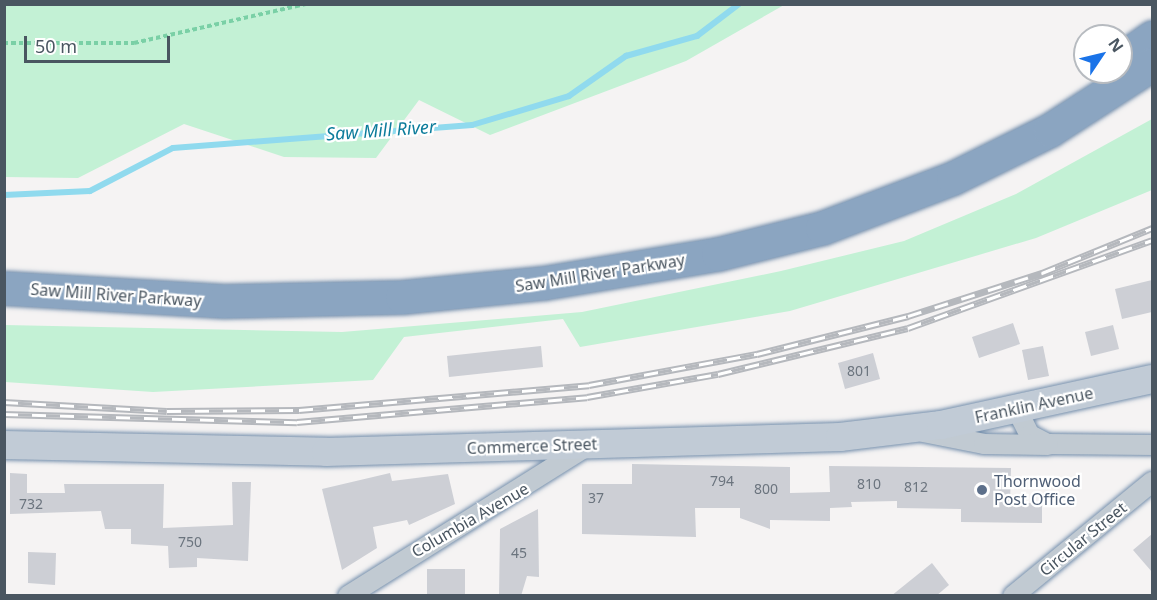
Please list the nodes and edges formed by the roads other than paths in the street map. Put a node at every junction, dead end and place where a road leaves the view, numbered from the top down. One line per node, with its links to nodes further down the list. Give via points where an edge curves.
1 (1152, 37): 2 (highway)
2 (1133, 50)
3 (1152, 64): 6 (highway, Saw Mill River Parkway, via 1050,130 932,188 822,228 695,259 543,284 354,299 189,300)
4 (1082, 84): 5 (highway, Saw Mill River Parkway, via 1018,123 890,181 789,215 650,245 475,268 311,279 157,277)
5 (4, 265)
6 (4, 288)
7 (1152, 379): 8 (main road, Franklin Avenue)
8 (1017, 410): 9 (main road, Franklin Avenue); 12 (street, Commerce Street, via 1035,439)
9 (915, 429): 10 (main road, Commerce Street, via 840,437); 12 (street, Commerce Street, via 984,444)
10 (592, 444): 11 (main road, Commerce Street, via 326,452); 15 (street, Columbia Avenue)
11 (4, 445)
12 (1057, 445): 13 (street, Commerce Street)
13 (1152, 446)
14 (1152, 482): 16 (street, Circular Street)
15 (348, 596)
16 (1013, 596)

